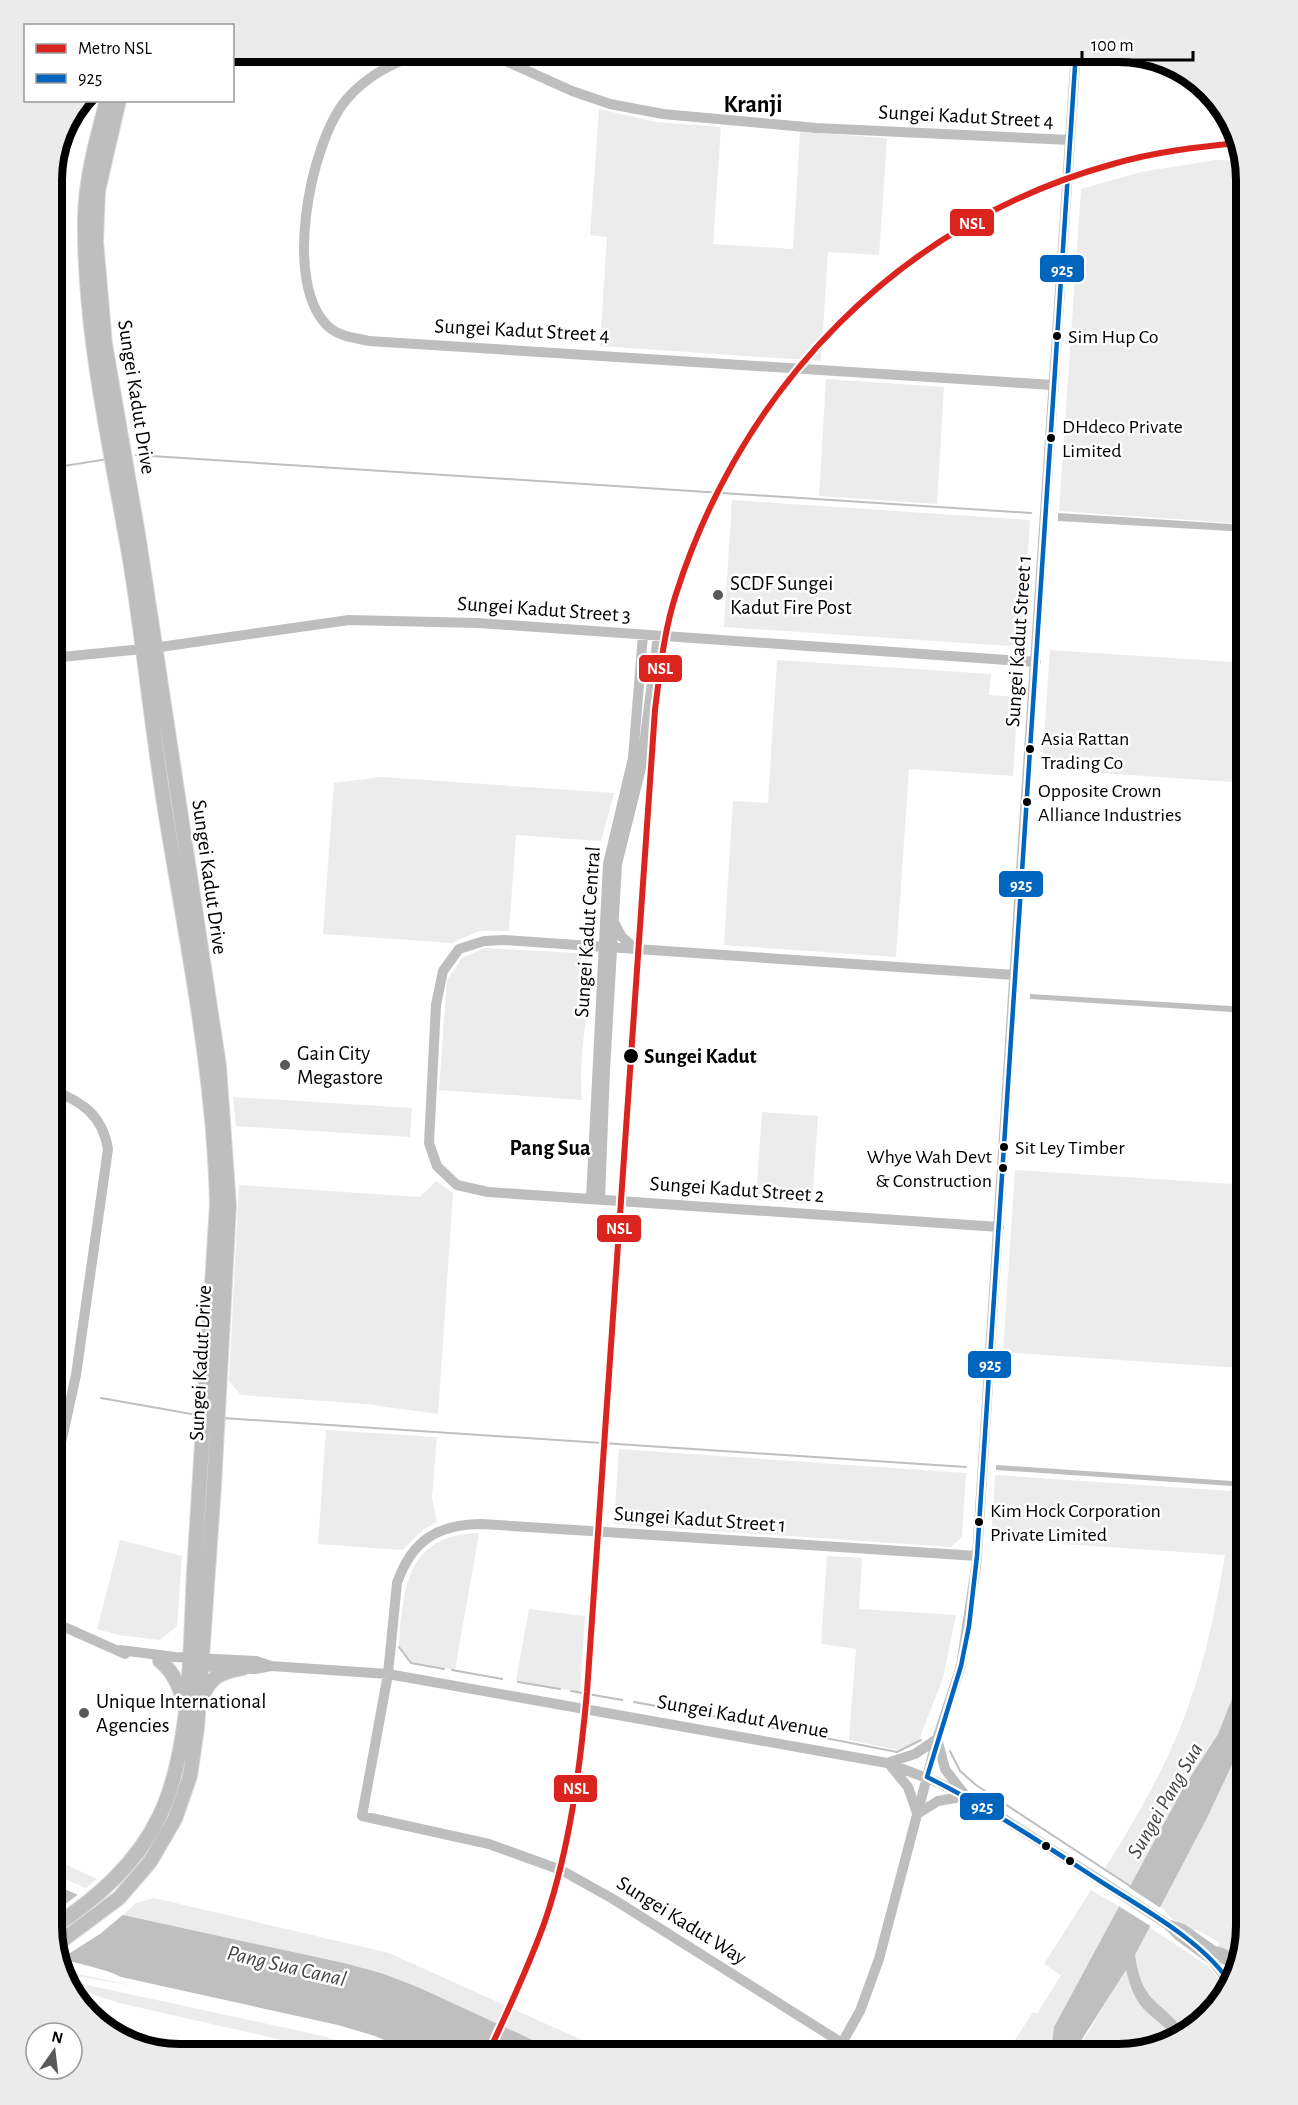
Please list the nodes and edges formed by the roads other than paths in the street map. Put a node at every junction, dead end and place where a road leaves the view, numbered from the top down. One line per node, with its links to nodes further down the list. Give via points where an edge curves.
1 (394, 62): 7 (street, Sungei Kadut Street 4, via 368,78 345,100 327,130 306,204 304,245 309,291 321,319 347,337)
2 (508, 62): 6 (street, Sungei Kadut Street 4, via 609,104 663,114 827,128)
3 (1075, 62): 6 (street, Sungei Kadut Street 1)
4 (107, 102): 10 (main road, Sungei Kadut Drive, via 89,174 85,215 87,274 97,357)
5 (119, 102): 10 (main road, Sungei Kadut Drive, via 98,192 96,241 105,344 138,534)
6 (1070, 140): 7 (street, Sungei Kadut Street 1)
7 (1053, 385): 12 (street, Sungei Kadut Street 1)
8 (644, 635): 9 (street, Sungei Kadut Street 3); 10 (street, Sungei Kadut Street 3, via 478,623 350,620); 13 (street, Sungei Kadut Central, via 633,758 608,864)
9 (658, 636): 12 (street, Sungei Kadut Street 3); 13 (street, Sungei Kadut Central, via 641,768 617,864)
10 (148, 648): 11 (street, Sungei Kadut Street 3); 24 (main road, Sungei Kadut Drive, via 219,1066 226,1144 229,1206); 25 (main road, Sungei Kadut Drive, via 215,1152 217,1204)
11 (62, 657)
12 (1036, 662): 18 (street, Sungei Kadut Street 1)
13 (609, 922): 14 (street); 15 (street, Sungei Kadut Central); 16 (street)
14 (577, 944): 15 (street, Sungei Kadut Street 2); 17 (street); 20 (street, Sungei Kadut Street 2, via 484,941 459,949 443,971 435,1005 429,1143 437,1166 457,1185 488,1192)
15 (608, 946): 16 (street, Sungei Kadut Street 2); 17 (street, Sungei Kadut Central)
16 (633, 947): 17 (street); 18 (street, Sungei Kadut Street 2)
17 (607, 965): 20 (street, Sungei Kadut Central)
18 (1015, 975): 21 (street, Sungei Kadut Street 1)
19 (62, 1094): 22 (street, via 89,1107 102,1126 108,1149 76,1375)
20 (595, 1199): 21 (street, Sungei Kadut Street 2)
21 (999, 1227): 23 (street, Sungei Kadut Street 1)
22 (62, 1439)
23 (977, 1556): 32 (street, Sungei Kadut Street 1, via 482,1524 446,1528 415,1548 402,1568); 35 (street, Sungei Kadut Street 1, via 961,1666)
24 (209, 1559): 25 (main road, via 206,1568); 29 (main road, Sungei Kadut Drive)
25 (194, 1573): 29 (main road, Sungei Kadut Drive)
26 (62, 1626): 27 (street)
27 (120, 1650): 28 (street, via 127,1656); 29 (street)
28 (160, 1662): 29 (street); 34 (main road, via 172,1673)
29 (195, 1662): 30 (street, Sungei Kadut Avenue, via 256,1661); 31 (street, Sungei Kadut Avenue); 33 (main road); 34 (main road)
30 (271, 1666): 31 (street, Sungei Kadut Avenue); 32 (street, Sungei Kadut Avenue)
31 (243, 1668): 33 (main road, via 216,1675)
32 (388, 1674): 36 (street, Sungei Kadut Avenue); 39 (street, Sungei Kadut Way, via 362,1816 489,1844 561,1870 842,2043 860,2011 879,1959)
33 (199, 1704): 42 (main road, via 190,1776 175,1819 150,1862 119,1898)
34 (184, 1705): 40 (main road, via 176,1762 160,1814 134,1858 101,1891)
35 (937, 1739): 36 (street, via 915,1754); 37 (street, Sungei Kadut Street 1); 38 (street, via 945,1769)
36 (887, 1763): 37 (street, Sungei Kadut Avenue); 39 (street, via 908,1787)
37 (927, 1777): 38 (street, Sungei Kadut Avenue); 39 (street, Sungei Kadut Way)
38 (966, 1796): 39 (street, via 938,1801); 41 (street, Sungei Kadut Avenue)
39 (917, 1814)
40 (62, 1920)
41 (1163, 1922): 43 (street, Sungei Kadut Avenue, via 1183,1929); 45 (street, Sungei Kadut Avenue, via 1212,1960)
42 (63, 1940)
43 (1218, 1954): 44 (main road)
44 (1231, 1960)
45 (1225, 1977)

